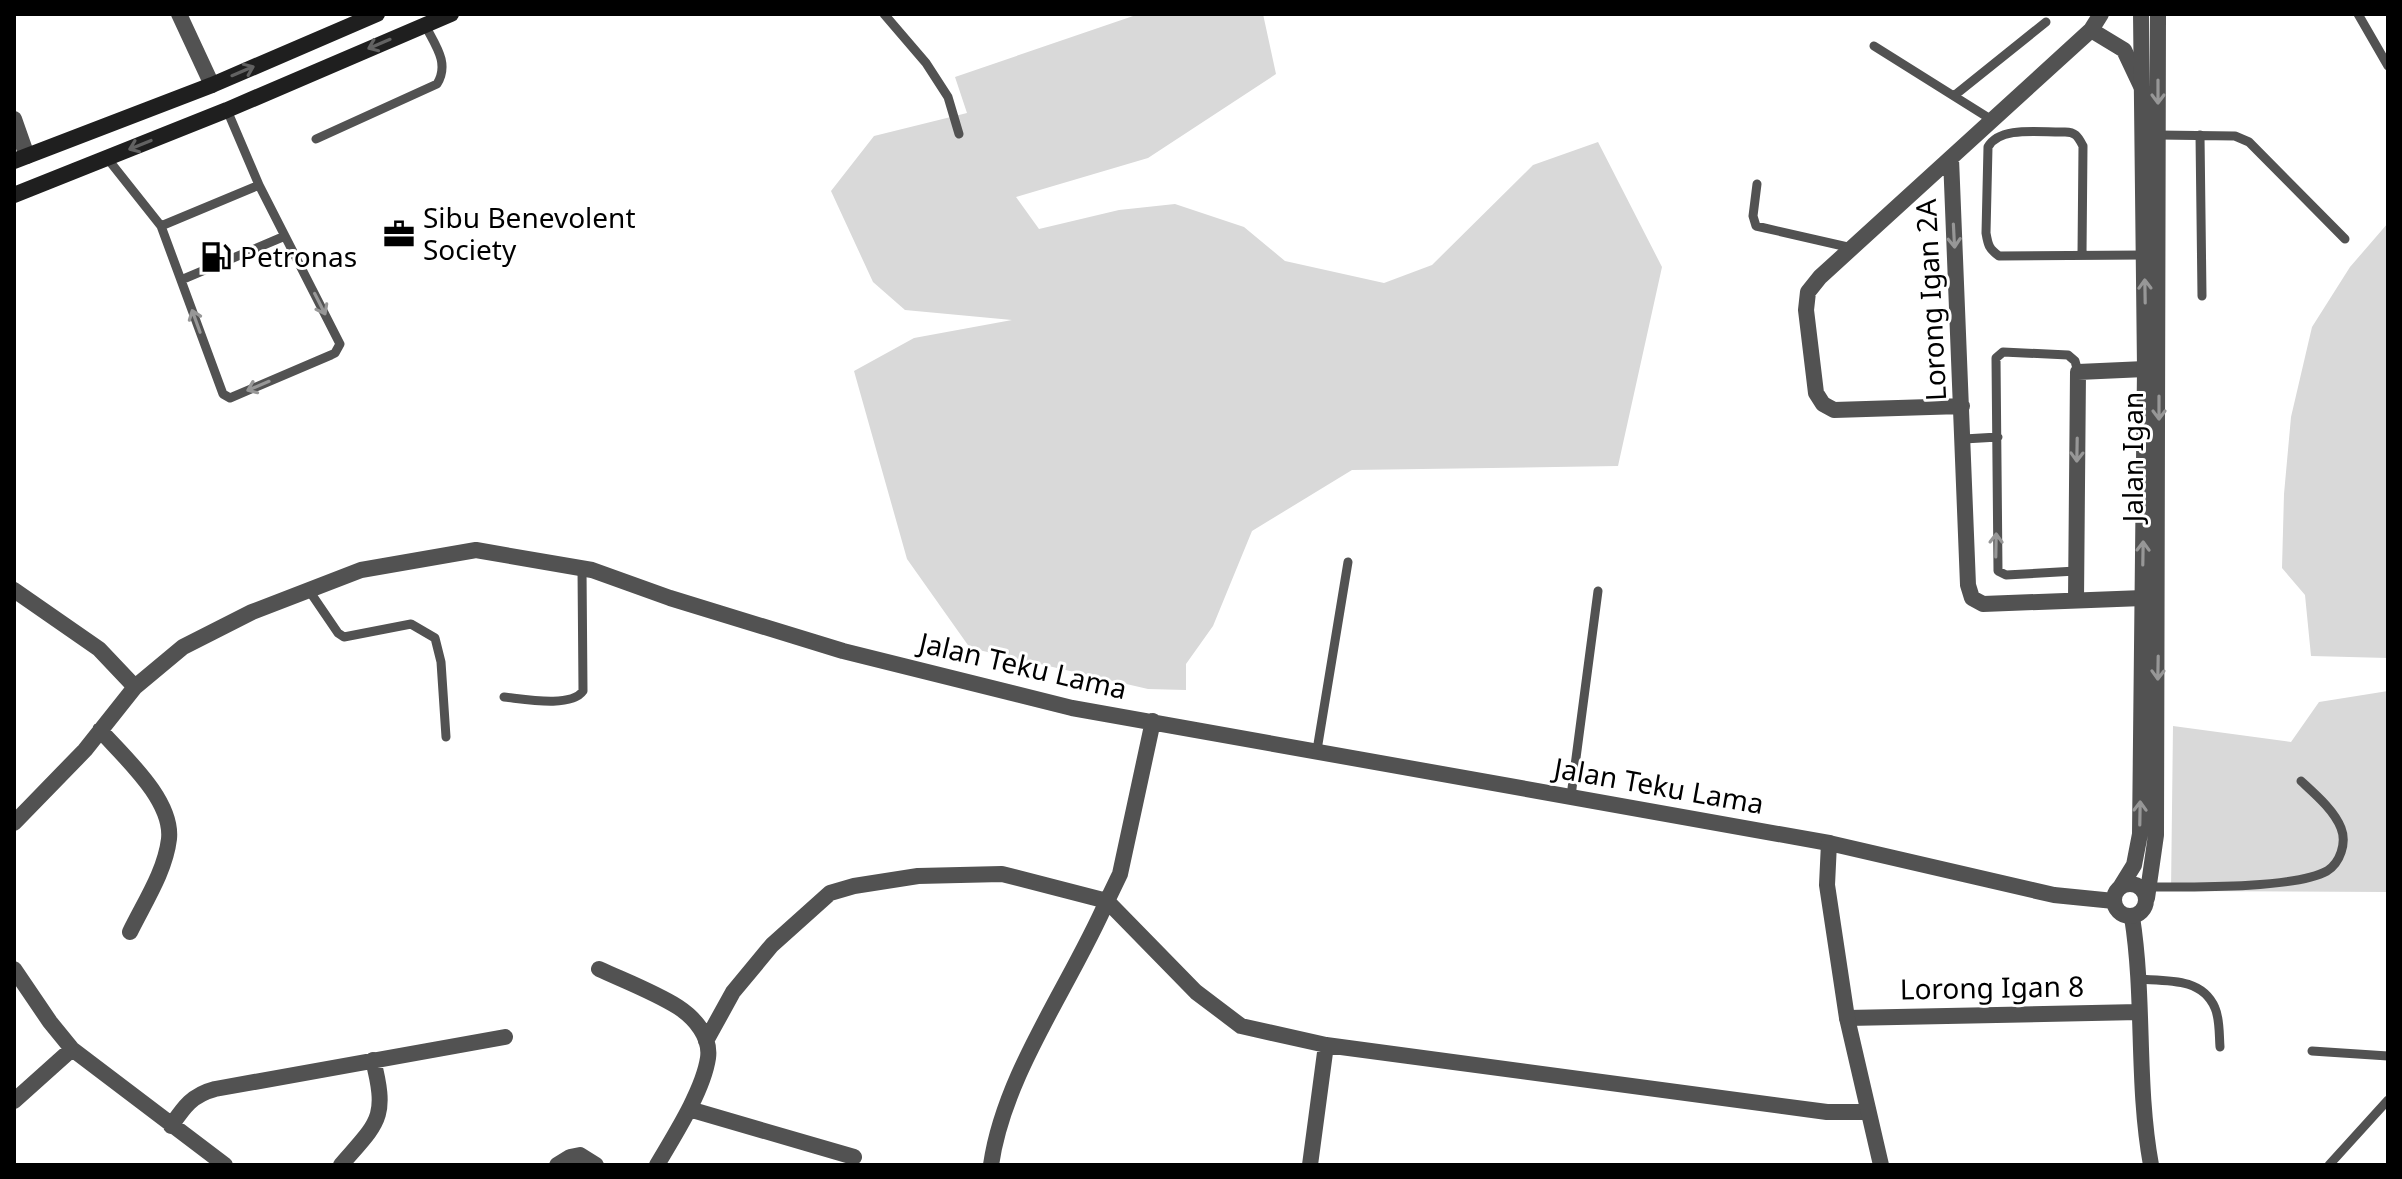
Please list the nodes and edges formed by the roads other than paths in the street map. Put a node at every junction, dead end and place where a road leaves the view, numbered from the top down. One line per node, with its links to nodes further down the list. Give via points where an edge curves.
1 (179, 14): 17 (street)
2 (377, 14): 17 (main road, one-way to 2)
3 (451, 14): 12 (main road)
4 (884, 14): 23 (lane, via 948,97)
5 (2101, 14): 13 (street)
6 (2112, 14): 13 (street)
7 (2141, 14): 18 (street, Jalan Igan)
8 (2158, 14): 14 (street, Jalan Igan)
9 (2171, 14): 14 (street)
10 (2358, 14): 16 (lane)
11 (2046, 22): 19 (lane)
12 (425, 25): 20 (main road, one-way to 20); 26 (lane, via 443,62 437,84)
13 (2091, 30): 18 (street, via 2124,50); 22 (street)
14 (2158, 44): 24 (street, Jalan Igan, one-way to 24)
15 (1874, 46): 19 (lane)
16 (2388, 66)
17 (212, 85): 27 (main road)
18 (2142, 89): 38 (street, Jalan Igan)
19 (1955, 95): 22 (lane)
20 (227, 110): 28 (main road, one-way to 28); 31 (lane)
21 (14, 119): 27 (street)
22 (1992, 120): 29 (street)
23 (959, 134)
24 (2158, 135): 25 (lane); 64 (street, Jalan Igan, one-way to 64, via 2156,835)
25 (2200, 135): 35 (lane, via 2249,142); 40 (lane)
26 (316, 139)
27 (20, 158)
28 (107, 158): 32 (main road); 33 (lane)
29 (1951, 158): 36 (street); 43 (street, Lorong Igan 2A, one-way to 43)
30 (1757, 184): 36 (lane, via 1756,226)
31 (259, 185): 33 (lane); 34 (lane)
32 (14, 195)
33 (161, 226): 39 (lane)
34 (285, 236): 39 (lane); 39 (lane, one-way to 39, via 339,348 230,398 223,394)
35 (2345, 239)
36 (1852, 248): 43 (street, via 1808,292 1816,393 1823,404 1834,410)
37 (2082, 254): 37 (lane, via 1999,256 1988,246 1988,147 1995,137 2065,132 2078,137 2083,146); 38 (lane)
38 (2144, 255): 41 (street, Jalan Igan, one-way to 38)
39 (181, 280)
40 (2202, 296)
41 (2145, 369): 42 (street); 52 (street, Jalan Igan, one-way to 41)
42 (2078, 372): 44 (lane, via 2068,355 1999,355); 48 (street, one-way to 48)
43 (1962, 406): 45 (street, Lorong Igan 2A)
44 (1998, 437): 45 (lane); 48 (lane, one-way to 44, via 1998,571)
45 (1964, 439): 53 (street, Lorong Igan 2A, via 1972,598 1983,604)
46 (1348, 562): 59 (lane)
47 (582, 568): 49 (street, Jalan Teku Lama, via 476,550 361,570); 55 (lane, via 583,691 566,701); 56 (street, Jalan Teku Lama, via 843,651 1072,708)
48 (2076, 571): 53 (street)
49 (308, 589): 54 (street, Jalan Teku Lama, via 183,647); 58 (lane, via 344,637 411,624 435,638)
50 (14, 590): 54 (street, via 99,649)
51 (1598, 591): 61 (lane)
52 (2143, 598): 53 (street); 65 (street, Jalan Igan, one-way to 52, via 2134,865 2140,834)
53 (2076, 600)
54 (135, 687): 57 (street, Jalan Teku Lama)
55 (504, 697)
56 (1153, 721): 59 (street, Jalan Teku Lama); 66 (street, via 1120,874)
57 (100, 730): 62 (street, Jalan Teku Lama); 68 (street, via 150,787 169,831 160,872)
58 (446, 737)
59 (1317, 750): 61 (street, Jalan Teku Lama)
60 (2301, 781): 64 (lane, via 2342,829 2343,851 2330,870 2301,881)
61 (1571, 796): 63 (street, Jalan Teku Lama)
62 (14, 823)
63 (1829, 843): 65 (street, Jalan Teku Lama, via 2054,895); 73 (street, via 1827,885)
64 (2148, 892): 65 (street, via 2126,884); 67 (street, via 2141,913)
65 (2118, 894): 67 (street, via 2118,911)
66 (1107, 901): 75 (street, via 1002,874 918,876 830,893 772,945 733,992); 76 (street, via 1230,1020); 95 (street, via 1013,1085)
67 (2132, 917): 71 (street)
68 (130, 932)
69 (14, 969): 78 (street)
70 (599, 969): 75 (street, via 677,1007 702,1030)
71 (2137, 979): 72 (street); 77 (lane, via 2186,982 2204,990 2216,1010)
72 (2139, 1012): 73 (street, Lorong Igan 8); 98 (street)
73 (1847, 1018): 85 (street)
74 (505, 1037): 81 (street)
75 (706, 1041): 84 (street, via 708,1058)
76 (1326, 1045): 85 (street, via 1827,1112); 96 (street)
77 (2220, 1047)
78 (72, 1049): 83 (street); 86 (street)
79 (2312, 1051): 80 (lane)
80 (2388, 1056)
81 (373, 1060): 86 (street, via 200,1093); 91 (street, via 381,1091 377,1123)
82 (2388, 1100): 99 (lane)
83 (14, 1101)
84 (689, 1109): 88 (street); 94 (street)
85 (1867, 1112): 97 (street)
86 (171, 1126): 87 (street)
87 (202, 1150): 89 (street); 90 (street)
88 (854, 1157)
89 (191, 1165)
90 (225, 1165)
91 (341, 1165)
92 (557, 1165): 93 (street, via 580,1155)
93 (596, 1165)
94 (657, 1165)
95 (991, 1165)
96 (1310, 1165)
97 (1881, 1165)
98 (2151, 1165)
99 (2329, 1165)

